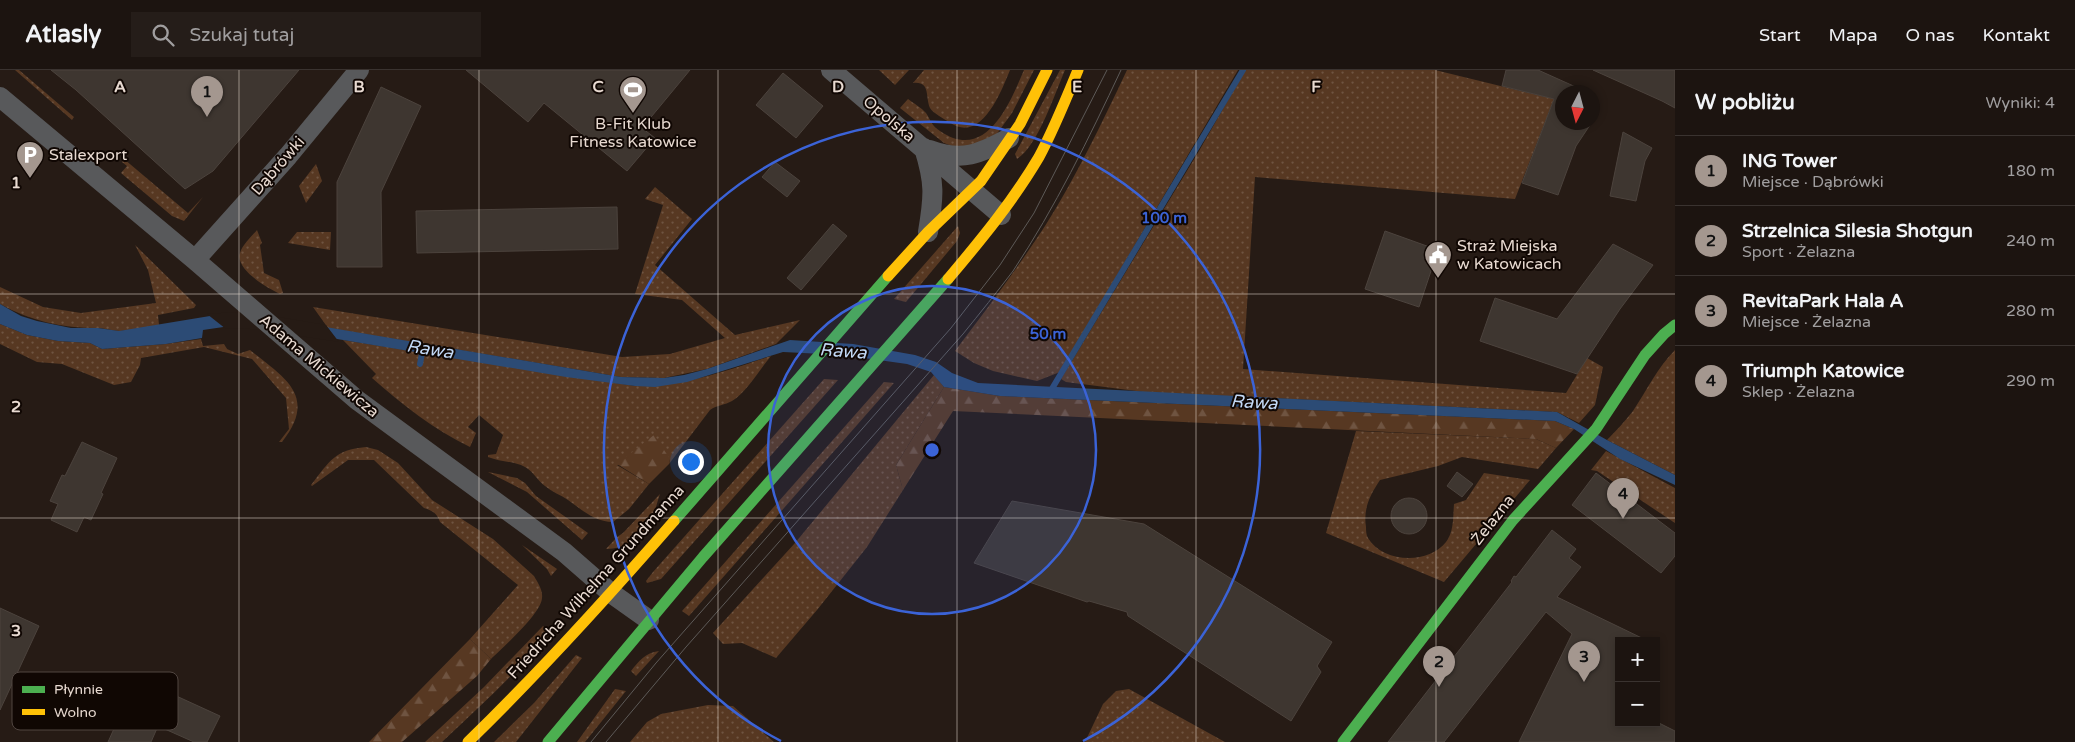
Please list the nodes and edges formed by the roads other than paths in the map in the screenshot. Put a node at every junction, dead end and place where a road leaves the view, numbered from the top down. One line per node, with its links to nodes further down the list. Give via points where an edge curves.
1 (359, 70): 11 (street, Dąbrówki)
2 (831, 70): 7 (street, Opolska)
3 (1047, 70): 6 (main road, Friedricha Wilhelma Grundmanna)
4 (1078, 70): 9 (main road, via 1055,126)
5 (0, 98): 11 (street, Adama Mickiewicza)
6 (1012, 137): 7 (street, Opolska, via 982,152 955,157); 8 (main road, Friedricha Wilhelma Grundmanna)
7 (924, 148): 8 (street, Opolska); 10 (street, Opolska, via 932,172 934,195)
8 (973, 189): 9 (street, Opolska); 10 (main road, Friedricha Wilhelma Grundmanna)
9 (1001, 215): 14 (main road, via 925,308)
10 (928, 232): 13 (main road, Friedricha Wilhelma Grundmanna)
11 (195, 260): 13 (street, Adama Mickiewicza, via 372,411 564,552)
12 (1675, 325): 17 (main road, Żelazna, via 1666,331 1634,371 1607,415 1577,451 1512,520)
13 (611, 592): 14 (street, Adama Mickiewicza); 15 (main road, Friedricha Wilhelma Grundmanna)
14 (649, 620): 16 (main road)
15 (468, 742)
16 (548, 742)
17 (1343, 742)

